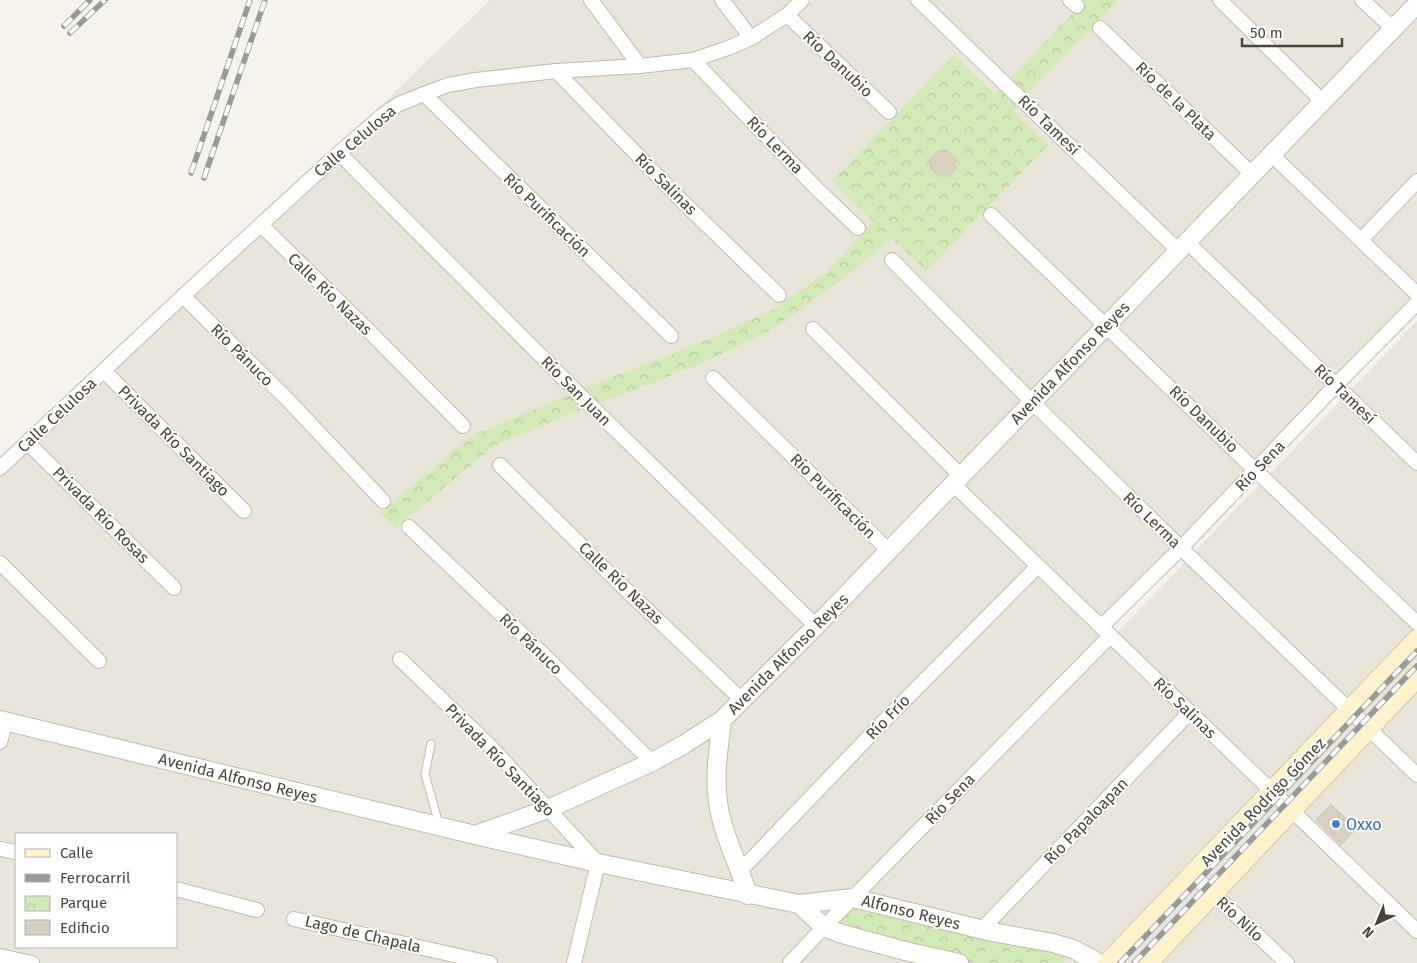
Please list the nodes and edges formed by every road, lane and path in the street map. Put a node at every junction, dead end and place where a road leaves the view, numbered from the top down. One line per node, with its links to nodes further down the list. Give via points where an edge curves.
1 (591, 0): 13 (street)
2 (722, 0): 11 (street)
3 (802, 0): 8 (street, Calle Celulosa)
4 (918, 0): 26 (street, Río Tamesí)
5 (1220, 0): 16 (street)
6 (1362, 0): 10 (street)
7 (1417, 4): 10 (street, Avenida Alfonso Reyes)
8 (787, 15): 11 (street, Calle Celulosa); 17 (street, Río Danubio)
9 (1100, 28): 20 (street, Río de la Plata)
10 (1394, 29): 16 (street, Avenida Alfonso Reyes)
11 (751, 38): 12 (street, Calle Celulosa)
12 (693, 60): 13 (street, Calle Celulosa); 24 (street, Río Lerma)
13 (640, 66): 14 (street, Calle Celulosa)
14 (556, 71): 15 (street, Calle Celulosa, via 476,80); 29 (street, Río Salinas)
15 (424, 94): 18 (street, Calle Celulosa, via 384,114); 34 (street, Río Purificación)
16 (1323, 102): 19 (street, Avenida Alfonso Reyes)
17 (889, 112)
18 (339, 153): 23 (street, Calle Celulosa); 55 (street, Río San Juan)
19 (1272, 155): 20 (street, Avenida Alfonso Reyes); 25 (street)
20 (1253, 175): 26 (street, Avenida Alfonso Reyes)
21 (1417, 181): 25 (street)
22 (992, 214): 32 (street, Río Danubio)
23 (261, 225): 30 (street, Calle Celulosa); 39 (street, Calle Río Nazas)
24 (858, 228)
25 (1361, 240): 28 (street)
26 (1183, 246): 32 (street, Avenida Alfonso Reyes); 37 (street, Río Tamesí)
27 (892, 260): 38 (street, Río Lerma)
28 (1417, 294)
29 (779, 295)
30 (183, 296): 35 (street, Calle Celulosa); 46 (street, Río Pánuco, via 288,400)
31 (1417, 303): 37 (street, Río Sena)
32 (1107, 326): 38 (street, Avenida Alfonso Reyes); 44 (street, Río Danubio)
33 (813, 329): 45 (street, Río Salinas)
34 (671, 336)
35 (104, 371): 40 (street, Calle Celulosa); 47 (street, Privada Río Santiago)
36 (712, 378): 50 (street, Río Purificación)
37 (1336, 385): 41 (street, Río Tamesí); 44 (street, Río Sena)
38 (1033, 403): 45 (street, Avenida Alfonso Reyes); 49 (street, Río Lerma)
39 (463, 426)
40 (28, 443): 43 (street, Calle Celulosa); 53 (street, Privada Río Rosas)
41 (1417, 463)
42 (500, 465): 61 (street, Calle Río Nazas)
43 (0, 468)
44 (1256, 470): 49 (street, Río Sena); 54 (street, Río Danubio)
45 (957, 480): 50 (street, Avenida Alfonso Reyes); 52 (street, Río Salinas)
46 (383, 501)
47 (244, 511)
48 (410, 527): 69 (street, Río Pánuco)
49 (1181, 548): 56 (street, Río Sena); 62 (street, Río Lerma)
50 (889, 552): 55 (street, Avenida Alfonso Reyes)
51 (0, 562): 59 (street)
52 (1038, 566): 56 (street, Río Salinas); 79 (street, Río Frío)
53 (174, 588)
54 (1417, 623)
55 (816, 626): 61 (street, Avenida Alfonso Reyes)
56 (1106, 631): 63 (street, Río Salinas); 84 (street, Río Sena)
57 (1417, 640): 62 (main road, Avenida Rodrigo Gómez)
58 (400, 659): 72 (street, Privada Río Santiago, via 490,746)
59 (99, 661)
60 (1417, 677): 66 (main road, Avenida Rodrigo Gómez)
61 (742, 700): 64 (street, Avenida Alfonso Reyes)
62 (1350, 711): 66 (street, Río Lerma); 71 (main road, Avenida Rodrigo Gómez)
63 (1190, 712): 71 (street, Río Salinas); 89 (street, Río Papaloapan)
64 (722, 720): 69 (street, Avenida Alfonso Reyes); 79 (street, Avenida Alfonso Reyes, via 717,756 718,802)
65 (3, 721): 67 (street); 74 (street, Avenida Alfonso Reyes)
66 (1368, 728): 70 (street, Río Lerma); 73 (main road, Avenida Rodrigo Gómez)
67 (0, 742)
68 (431, 744): 74 (lane, via 425,774)
69 (652, 762): 72 (street, Avenida Alfonso Reyes)
70 (1417, 774)
71 (1273, 792): 73 (street, Río Salinas); 80 (main road, Avenida Rodrigo Gómez)
72 (548, 808): 75 (street, Avenida Alfonso Reyes); 78 (street, Privada Río Santiago)
73 (1292, 811): 82 (main road, Avenida Rodrigo Gómez); 90 (street, Río Salinas)
74 (440, 827): 75 (street, Avenida Alfonso Reyes)
75 (475, 835): 78 (street, Avenida Alfonso Reyes)
76 (0, 849): 77 (street)
77 (15, 852)
78 (598, 863): 83 (street, Avenida Alfonso Reyes); 94 (street)
79 (740, 871): 83 (street, Avenida Alfonso Reyes)
80 (1193, 875): 82 (street, Río Nilo); 98 (main road, Avenida Rodrigo Gómez)
81 (178, 890): 86 (street)
82 (1213, 893): 99 (main road, Avenida Rodrigo Gómez); 100 (street, Río Nilo)
83 (748, 895): 85 (street, Avenida Alfonso Reyes)
84 (853, 898): 85 (street, Alfonso Reyes); 88 (street, Río Sena); 89 (street, Alfonso Reyes)
85 (799, 904): 88 (street)
86 (257, 910)
87 (294, 919): 93 (street, Lago de Chapala)
88 (824, 927): 95 (street, Río Sena); 96 (street)
89 (982, 929): 97 (street, Alfonso Reyes, via 1074,949)
90 (1417, 931)
91 (0, 956): 92 (street)
92 (32, 963)
93 (490, 963)
94 (574, 963)
95 (790, 963)
96 (954, 963)
97 (1099, 963)
98 (1108, 963)
99 (1147, 963)
100 (1287, 963)

